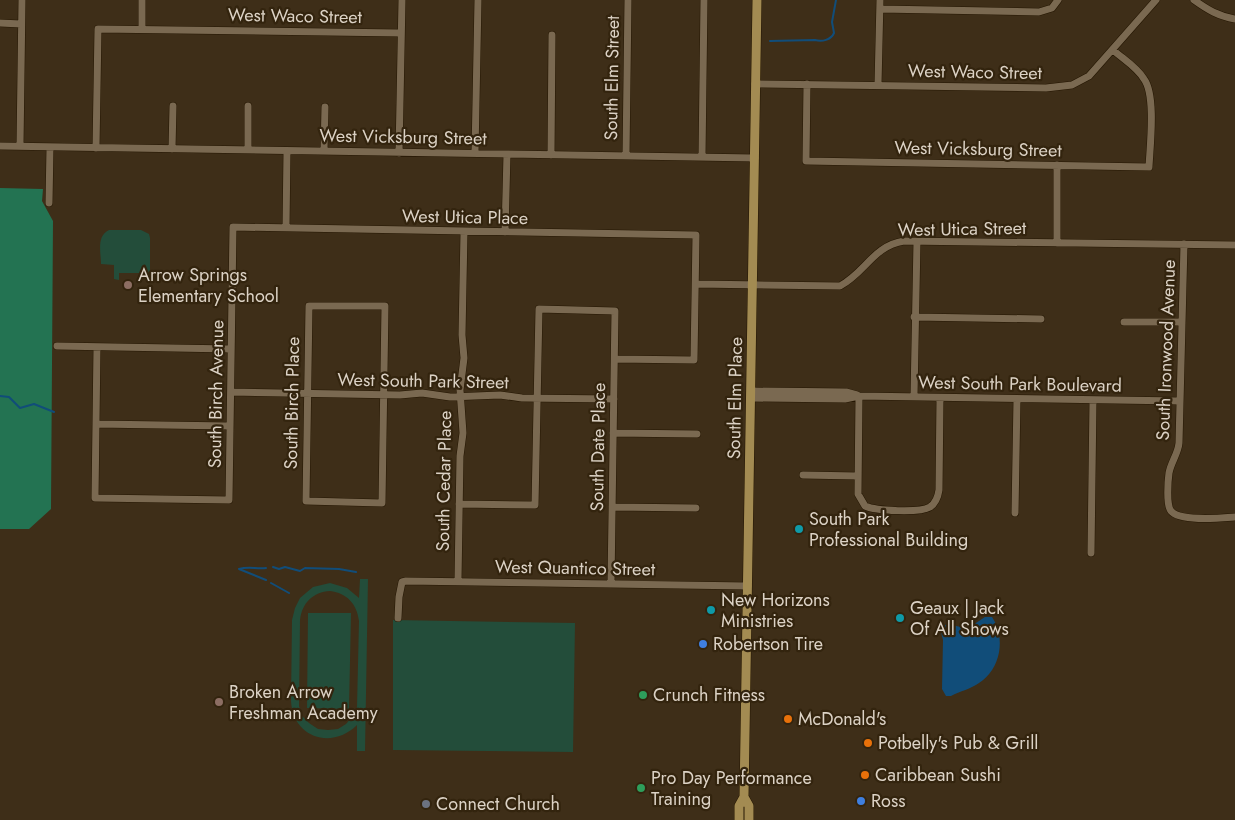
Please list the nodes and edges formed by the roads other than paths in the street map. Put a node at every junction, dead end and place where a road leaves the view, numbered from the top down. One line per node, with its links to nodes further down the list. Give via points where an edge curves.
1 (22, 0): 15 (street)
2 (142, 0): 16 (street)
3 (402, 0): 17 (street)
4 (478, 0): 35 (street)
5 (628, 0): 38 (street, South Elm Street)
6 (704, 0): 39 (street)
7 (757, 0): 20 (main road, South Elm Place)
8 (880, 0): 12 (street)
9 (1156, 0): 19 (street, West Waco Street)
10 (1194, 0): 13 (street, via 1212,12)
11 (1056, 3): 12 (street, via 1039,12)
12 (880, 9): 22 (street)
13 (1235, 19)
14 (0, 23): 15 (street)
15 (21, 24): 27 (street)
16 (142, 29): 17 (street, West Waco Street); 29 (street, West Waco Street, via 98,29)
17 (401, 33): 34 (street)
18 (552, 35): 37 (street)
19 (1113, 50): 22 (street, West Waco Street, via 1090,76 1064,87); 41 (street, West Vicksburg Street, via 1148,85 1151,100 1150,167)
20 (756, 84): 21 (street, West Waco Street); 40 (main road, South Elm Place)
21 (807, 84): 22 (street, West Waco Street); 41 (street, West Vicksburg Street, via 806,161)
22 (878, 85)
23 (173, 106): 30 (street)
24 (248, 106): 31 (street)
25 (325, 107): 33 (street)
26 (0, 146): 27 (street, West Vicksburg Street)
27 (20, 146): 28 (street, West Vicksburg Street)
28 (50, 147): 29 (street, West Vicksburg Street); 42 (street)
29 (96, 148): 30 (street, West Vicksburg Street)
30 (172, 149): 31 (street, West Vicksburg Street)
31 (248, 150): 32 (street, West Vicksburg Street)
32 (287, 151): 33 (street, West Vicksburg Street); 44 (street)
33 (324, 151): 34 (street, West Vicksburg Street)
34 (399, 152): 35 (street, West Vicksburg Street)
35 (475, 154): 36 (street, West Vicksburg Street)
36 (507, 154): 37 (street, West Vicksburg Street); 46 (street)
37 (550, 155): 38 (street, West Vicksburg Street)
38 (626, 156): 39 (street, West Vicksburg Street)
39 (702, 157): 40 (street, West Vicksburg Street)
40 (755, 158): 52 (main road, South Elm Place)
41 (1056, 165): 48 (street)
42 (50, 203)
43 (233, 227): 44 (street, West Utica Place); 59 (street, South Birch Avenue)
44 (286, 228): 45 (street, West Utica Place)
45 (464, 232): 46 (street, West Utica Place); 66 (street, South Cedar Place)
46 (505, 232): 51 (street, West Utica Place, via 696,235)
47 (917, 240): 48 (street, West Utica Street); 52 (street, West Utica Street, via 884,247 840,286); 53 (street)
48 (1056, 243): 49 (street, West Utica Street)
49 (1184, 244): 50 (street, West Utica Street); 56 (street, South Ironwood Avenue)
50 (1235, 245)
51 (696, 284): 52 (street, West Utica Street); 60 (street, via 694,360)
52 (752, 285): 63 (main road, South Elm Place)
53 (914, 317): 54 (street); 67 (street)
54 (1041, 319)
55 (1124, 322): 56 (street)
56 (1182, 322): 73 (street, South Ironwood Avenue)
57 (57, 346): 58 (street)
58 (97, 347): 59 (street); 74 (street)
59 (231, 349): 61 (street, South Birch Avenue)
60 (615, 359): 68 (street, South Date Place, via 615,311 539,310); 71 (street, South Date Place)
61 (231, 392): 62 (street, West South Park Street); 75 (street, South Birch Avenue)
62 (307, 394): 64 (street, West South Park Street); 64 (street, South Birch Place, via 309,306 385,306); 64 (street, South Birch Place, via 306,501 382,502)
63 (751, 394): 65 (street, West South Park Boulevard, via 846,399); 88 (main road, South Elm Place)
64 (384, 395): 66 (street, West South Park Street, via 422,393)
65 (859, 396): 67 (street, West South Park Boulevard); 79 (street)
66 (461, 397): 68 (street, West South Park Street, via 500,395); 80 (street, South Cedar Place, via 463,433)
67 (914, 397): 69 (street, West South Park Boulevard)
68 (538, 398): 71 (street, West South Park Street); 80 (street, via 536,505)
69 (940, 398): 70 (street, West South Park Boulevard); 79 (street, via 939,490 930,507 922,510 877,510 866,506 858,494)
70 (1016, 399): 72 (street, West South Park Boulevard); 83 (street)
71 (614, 400): 76 (street, South Date Place)
72 (1093, 400): 73 (street, West South Park Boulevard); 85 (street)
73 (1180, 402): 84 (street, South Ironwood Avenue, via 1178,450 1168,480 1170,510 1191,518)
74 (96, 424): 75 (street); 75 (street, South Birch Avenue, via 95,498 230,500)
75 (230, 426)
76 (613, 432): 77 (street); 81 (street, South Date Place)
77 (697, 434)
78 (803, 475): 79 (street)
79 (858, 476)
80 (459, 504): 86 (street, South Cedar Place)
81 (612, 507): 82 (street); 87 (street, South Date Place)
82 (696, 508)
83 (1015, 513)
84 (1235, 518)
85 (1091, 553)
86 (458, 581): 87 (street, West Quantico Street); 89 (street, West Quantico Street, via 402,582)
87 (611, 583): 88 (street, West Quantico Street)
88 (748, 586): 90 (main road, South Elm Place)
89 (398, 618)
90 (744, 797): 91 (main road, South Elm Place, via 739,806); 92 (main road, South Elm Place, via 749,806)
91 (739, 820)
92 (749, 820)

